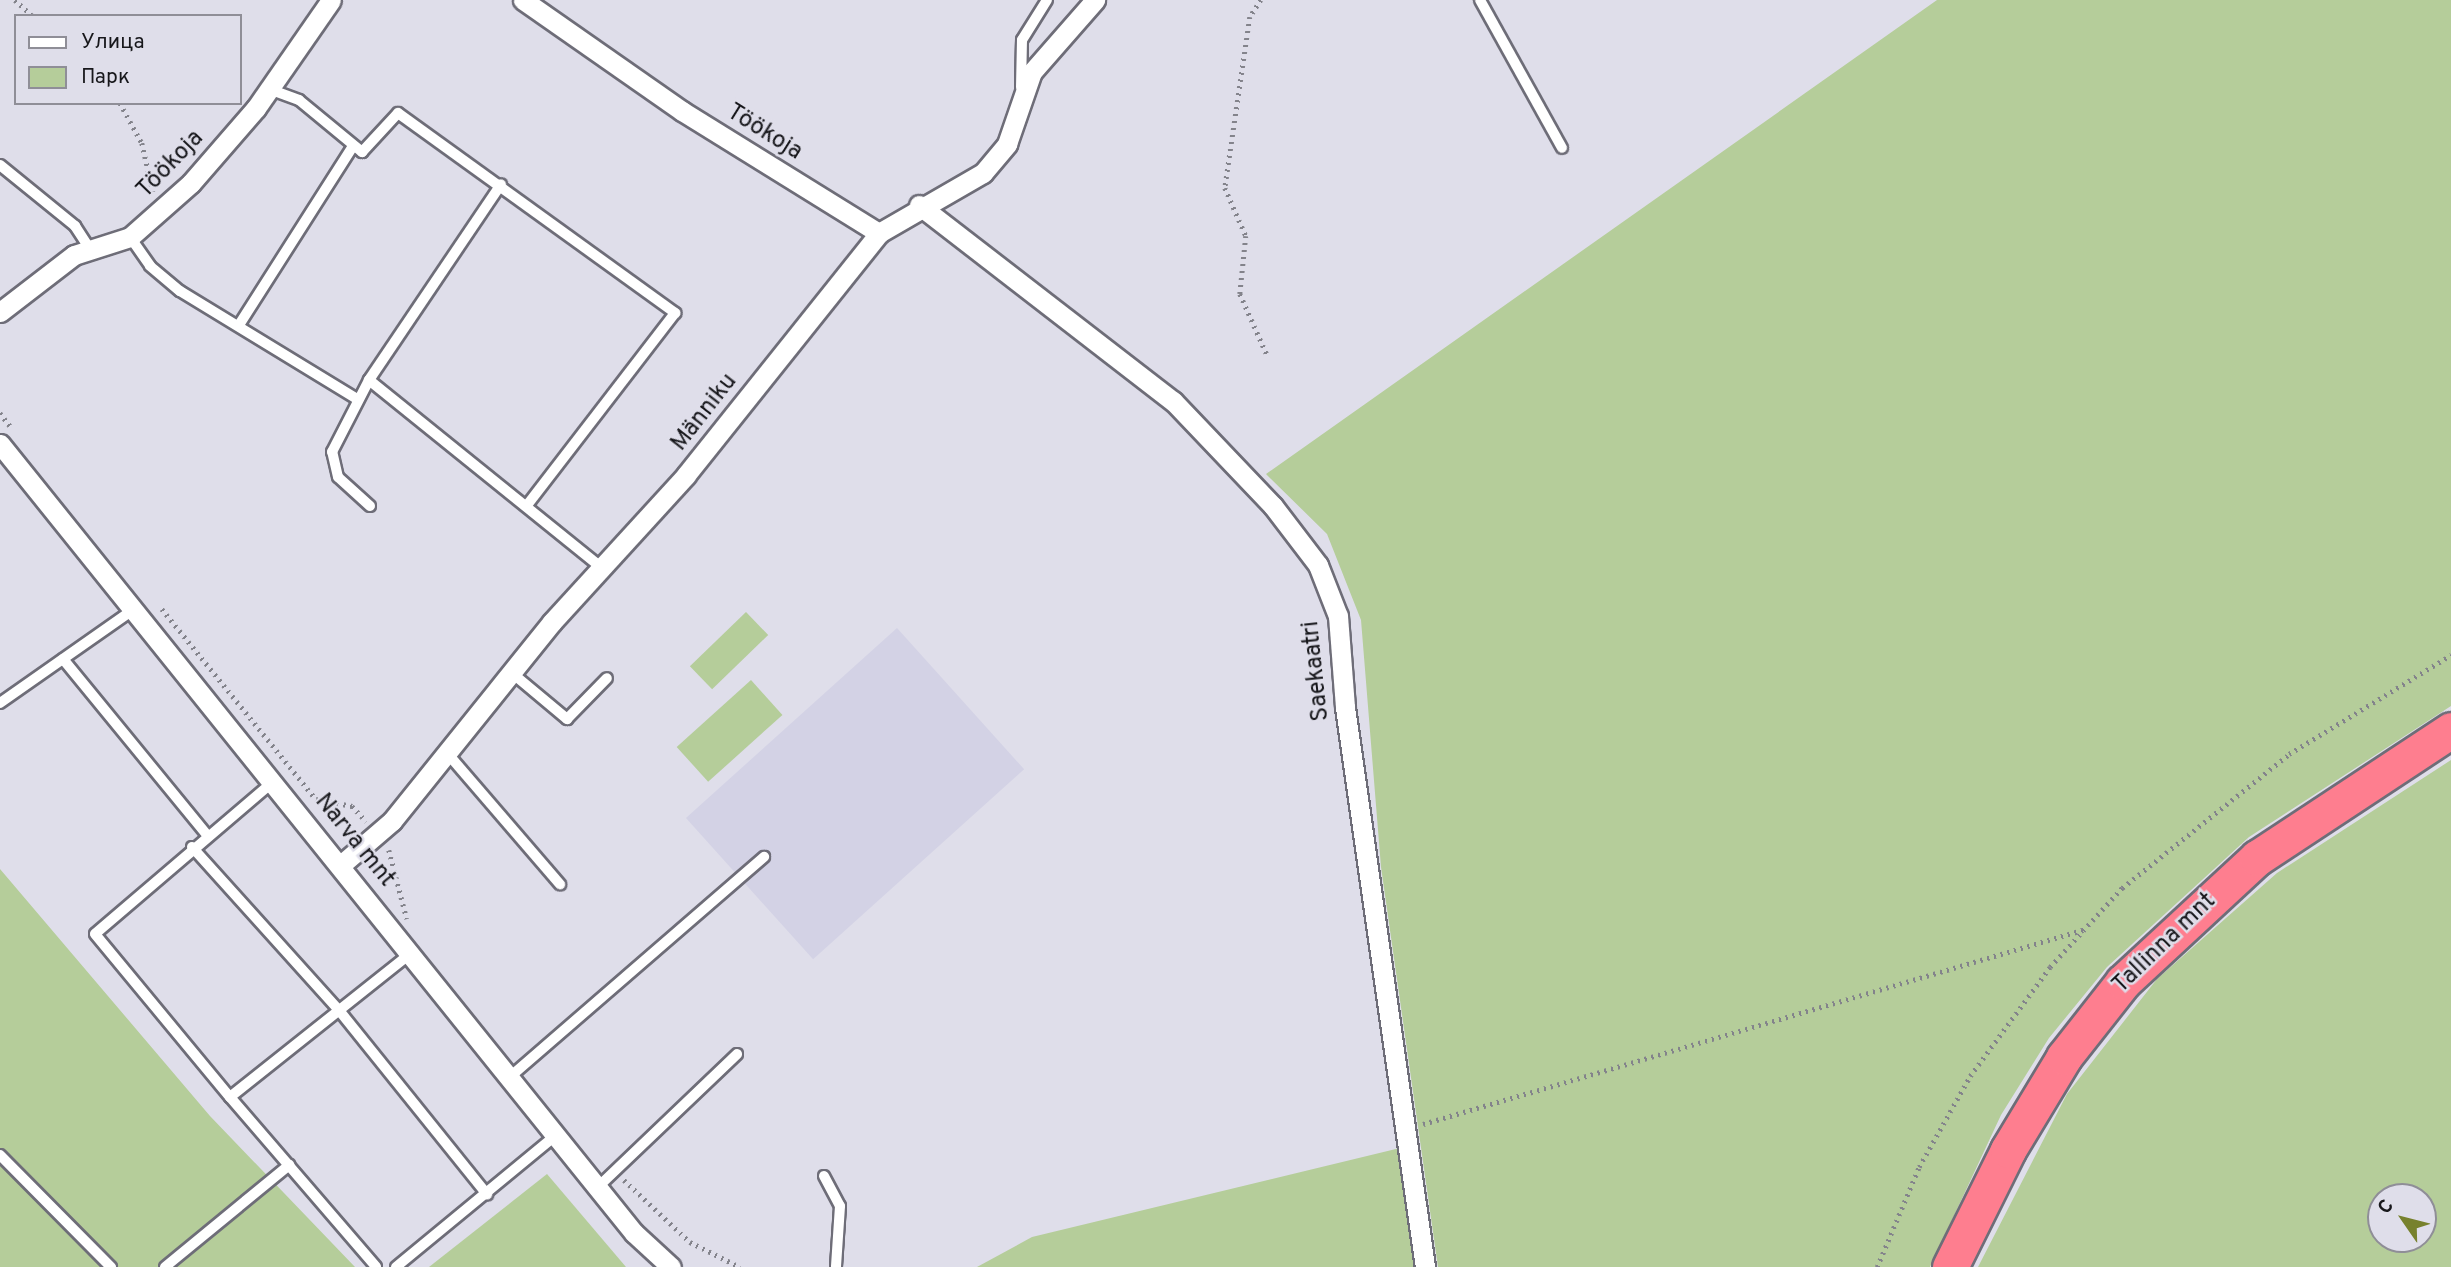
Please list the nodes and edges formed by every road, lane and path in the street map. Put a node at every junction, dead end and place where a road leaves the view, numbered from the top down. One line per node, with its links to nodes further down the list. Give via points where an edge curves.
1 (15, 0): 8 (path)
2 (331, 0): 9 (street, Töökoja)
3 (523, 0): 18 (street, Töökoja, via 682,111)
4 (1047, 0): 10 (lane, via 1022,40)
5 (1096, 0): 10 (street, Männiku)
6 (1261, 0): 23 (path, via 1250,17 1225,188 1246,236 1240,294)
7 (1480, 0): 13 (lane)
8 (31, 14)
9 (269, 89): 12 (lane, via 299,100); 17 (street, Töökoja)
10 (1020, 91): 16 (street, Männiku, via 1007,144 984,173)
11 (121, 105): 17 (path, via 150,169)
12 (353, 146): 15 (lane, via 362,152 398,113); 22 (lane)
13 (1562, 148)
14 (0, 164): 20 (lane, via 75,226)
15 (501, 184): 24 (lane); 27 (lane, via 675,313)
16 (919, 205): 18 (street, Männiku); 50 (street, Saekaatri, via 1173,401 1273,506 1318,565 1338,616 1345,707)
17 (156, 217): 19 (street, Töökoja)
18 (878, 233): 29 (street, Männiku, via 686,475)
19 (130, 237): 20 (street, Töökoja); 22 (lane, via 150,266 180,291)
20 (90, 249): 21 (street, Töökoja)
21 (0, 312)
22 (239, 325): 25 (lane)
23 (1268, 357)
24 (369, 380): 25 (lane); 27 (lane)
25 (357, 399): 28 (lane, via 332,465)
26 (0, 444): 30 (street, Narva mnt)
27 (527, 505): 29 (lane)
28 (370, 506)
29 (602, 568): 33 (street, Männiku)
30 (135, 609): 32 (lane); 38 (street, Narva mnt)
31 (2451, 655): 44 (path, via 2289,754 2208,815)
32 (63, 659): 35 (lane); 39 (lane)
33 (512, 673): 34 (lane, via 566,719); 37 (street, Männiku)
34 (607, 678)
35 (0, 703)
36 (2451, 730): 57 (highway, Tallinna mnt, via 2258,858 2123,982 2064,1057)
37 (448, 754): 42 (street, Männiku, via 393,821); 43 (lane)
38 (275, 781): 39 (lane); 42 (street, Narva mnt)
39 (207, 835): 40 (lane)
40 (192, 847): 46 (lane); 49 (lane, via 94,934)
41 (764, 857): 48 (lane)
42 (342, 864): 45 (street, Narva mnt)
43 (560, 884)
44 (2086, 929): 50 (path); 65 (path, via 1970,1076 1919,1167)
45 (412, 952): 46 (lane); 48 (street, Narva mnt)
46 (338, 1009): 49 (lane); 56 (lane)
47 (737, 1054): 55 (lane)
48 (511, 1076): 51 (street, Narva mnt)
49 (230, 1097): 53 (lane)
50 (1405, 1130): 64 (street, Saekaatri)
51 (556, 1135): 55 (street, Narva mnt); 56 (lane)
52 (0, 1155): 58 (lane)
53 (289, 1165): 59 (lane); 60 (lane)
54 (824, 1176): 63 (lane, via 840,1206)
55 (599, 1186): 62 (street, Narva mnt, via 634,1233)
56 (486, 1194): 61 (lane)
57 (1956, 1257)
58 (111, 1267)
59 (165, 1267)
60 (376, 1267)
61 (396, 1267)
62 (671, 1267)
63 (836, 1267)
64 (1425, 1267)
65 (1877, 1267)

